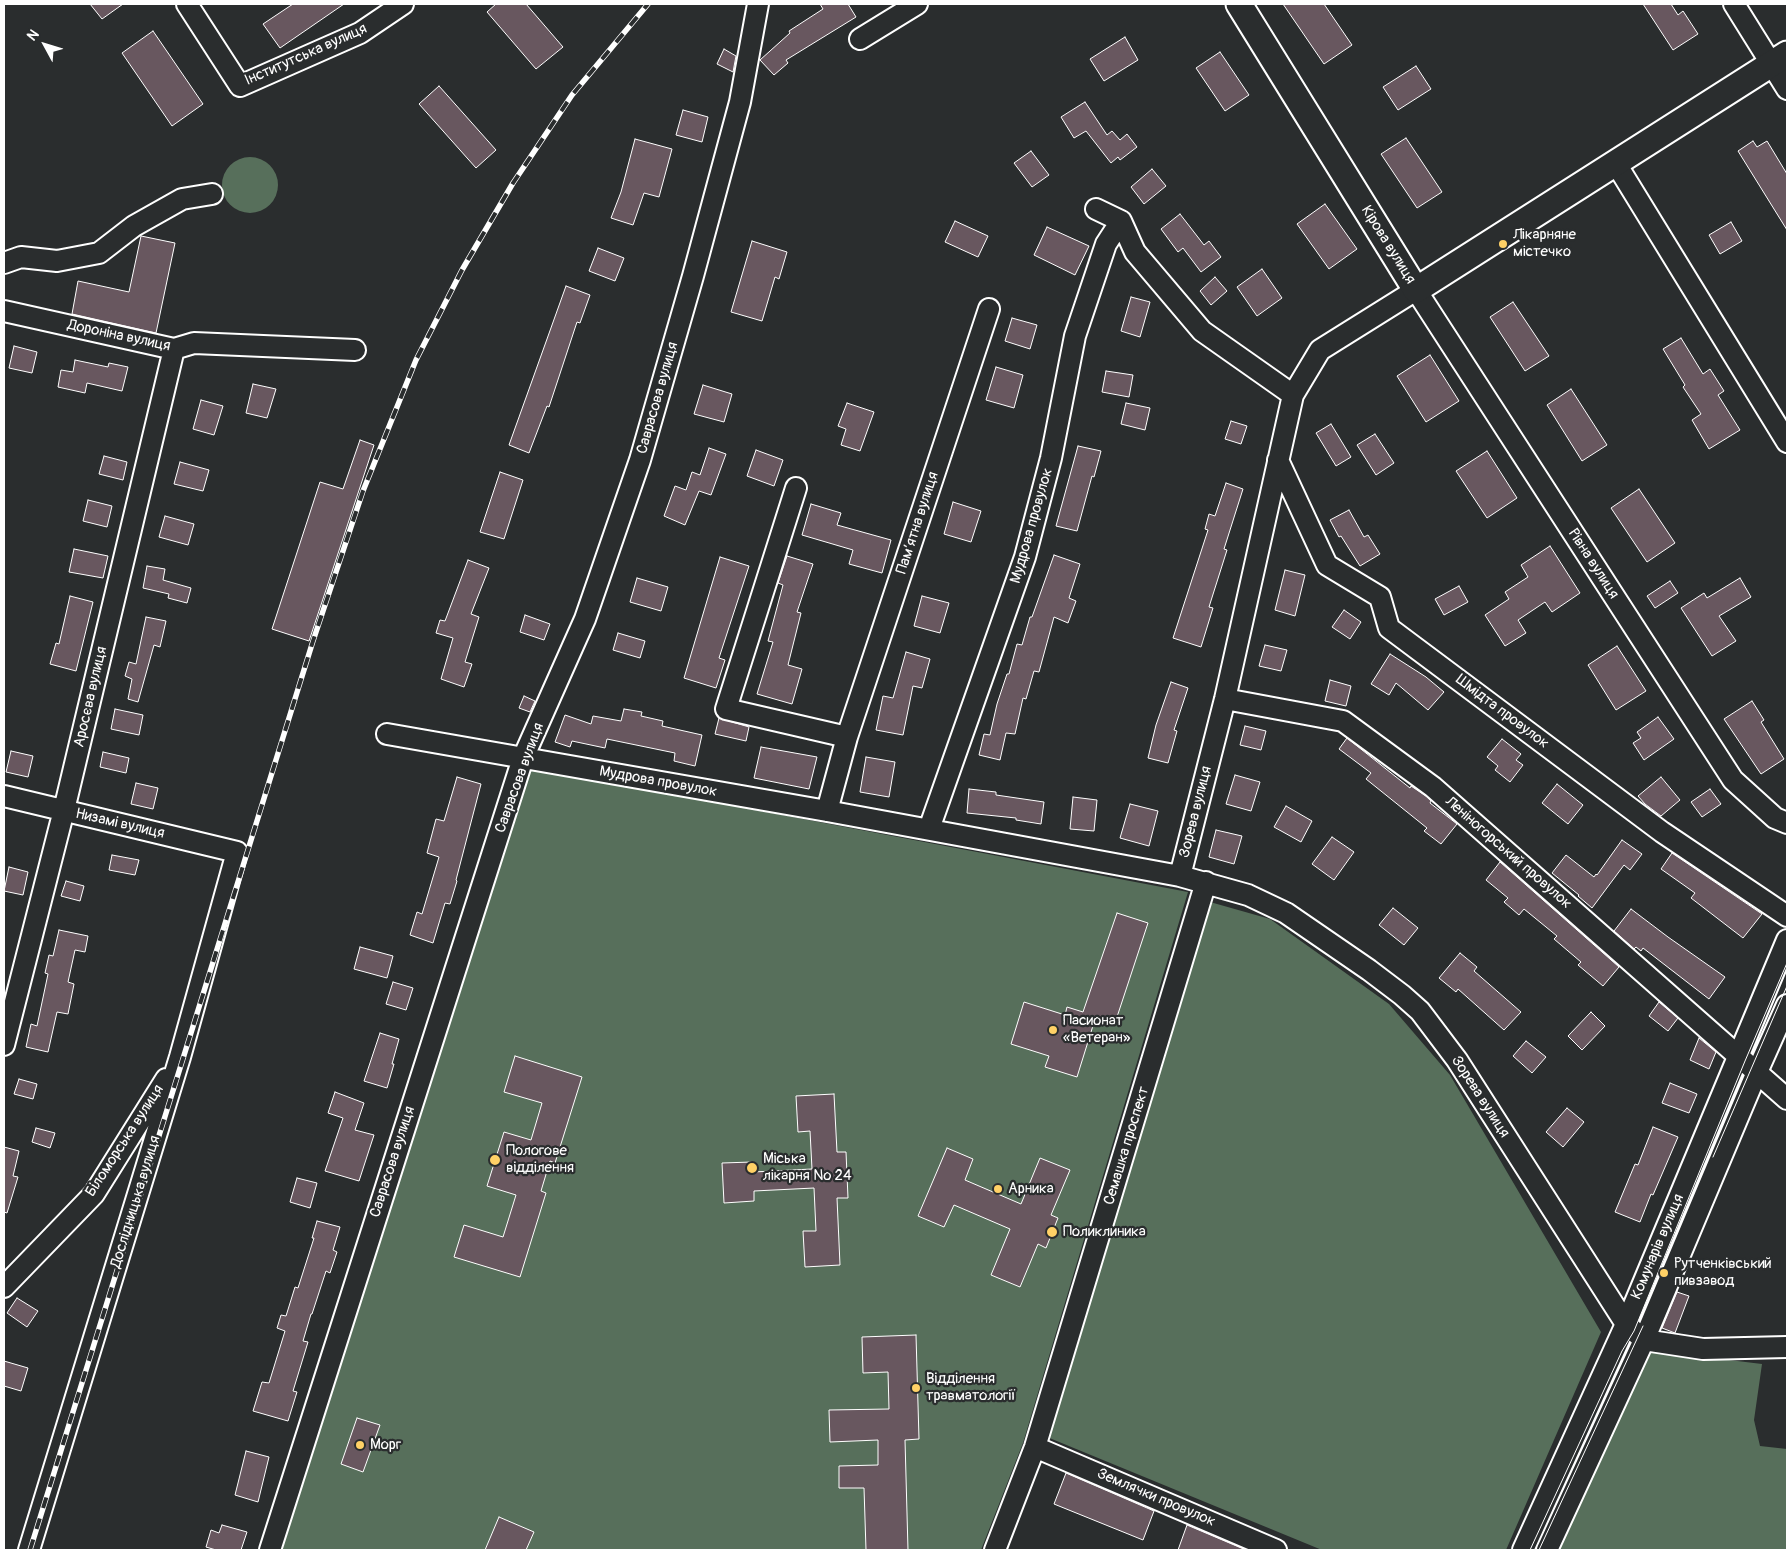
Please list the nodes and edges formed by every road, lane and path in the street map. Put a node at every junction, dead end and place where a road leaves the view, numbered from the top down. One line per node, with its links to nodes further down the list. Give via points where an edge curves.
1 (187, 4): 2 (street, Інститутська вулиця, via 240,86 360,33)
2 (403, 4)
3 (758, 4): 27 (street, Саврасова вулиця, via 740,102 640,460 585,619)
4 (917, 4): 7 (street)
5 (1239, 4): 15 (main road, Кірова вулиця)
6 (1734, 4): 8 (street)
7 (860, 40)
8 (1779, 59): 9 (street); 10 (main road, Кірова вулиця)
9 (1787, 89)
10 (1614, 162): 15 (main road, Кірова вулиця); 21 (street)
11 (212, 194): 14 (street, via 182,199 134,226 99,253 57,261 21,257)
12 (1096, 209): 13 (street)
13 (1121, 221): 20 (street, via 1135,252 1202,331); 32 (street, Мудрова провулок, via 1106,244 1075,336 1051,458 1025,557)
14 (4, 263)
15 (1416, 290): 20 (street, Зорева вулиця, via 1320,350); 31 (street, Рівна вулиця, via 1733,780 1775,818)
16 (989, 309): 26 (street, Пам’ятна вулиця)
17 (4, 311): 18 (street, Дороніна вулиця)
18 (174, 349): 19 (street, Дороніна вулиця, via 194,343); 29 (street, Аросєва вулиця)
19 (355, 350)
20 (1293, 396): 22 (street, Зорева вулиця)
21 (1787, 442)
22 (1278, 460): 24 (street, Зорева вулиця); 36 (street, Шмідта провулок, via 1327,565 1380,598 1389,628 1662,832)
23 (796, 488): 26 (street, via 726,709)
24 (1225, 699): 34 (street, Зорева вулиця); 40 (street, Леніногорський провулок, via 1343,721 1433,787)
25 (388, 734): 27 (street, Мудрова провулок)
26 (847, 737): 30 (street, Пам’ятна вулиця)
27 (524, 758): 30 (street, Мудрова провулок); 50 (street, Саврасова вулиця)
28 (4, 796): 29 (street, Низамі вулиця)
29 (64, 810): 33 (street, Низамі вулиця); 39 (street, Аросєва вулиця)
30 (827, 811): 32 (street, Мудрова провулок)
31 (1787, 823)
32 (929, 829): 34 (street, Мудрова провулок)
33 (237, 852): 41 (street, Дослідницька вулиця)
34 (1180, 876): 35 (street, Зорева вулиця)
35 (1206, 882): 45 (street, Зорева вулиця, via 1248,895 1286,913 1369,970 1420,1011 1457,1060); 48 (street, Семашка проспект)
36 (1787, 916)
37 (1787, 940): 40 (street, Комунарів вулиця)
38 (1787, 1005): 42 (street, Комунарів вулиця)
39 (4, 1045)
40 (1738, 1055): 42 (street, Леніногорський провулок); 45 (street, Комунарів вулиця)
41 (180, 1057): 44 (street, Біломорська вулиця, via 94,1194); 49 (street, Дослідницька вулиця)
42 (1757, 1072): 43 (street, Леніногорський провулок); 46 (street, Комунарів вулиця)
43 (1787, 1099)
44 (4, 1287)
45 (1626, 1324): 46 (street, Зорева вулиця); 53 (street, Комунарів вулиця)
46 (1644, 1340): 47 (street, via 1703,1349); 54 (street, Комунарів вулиця)
47 (1787, 1347)
48 (1036, 1447): 51 (street, Семашка проспект); 52 (street, Землячки провулок)
49 (29, 1550)
50 (270, 1550)
51 (996, 1550)
52 (1276, 1550)
53 (1523, 1550)
54 (1547, 1550)

